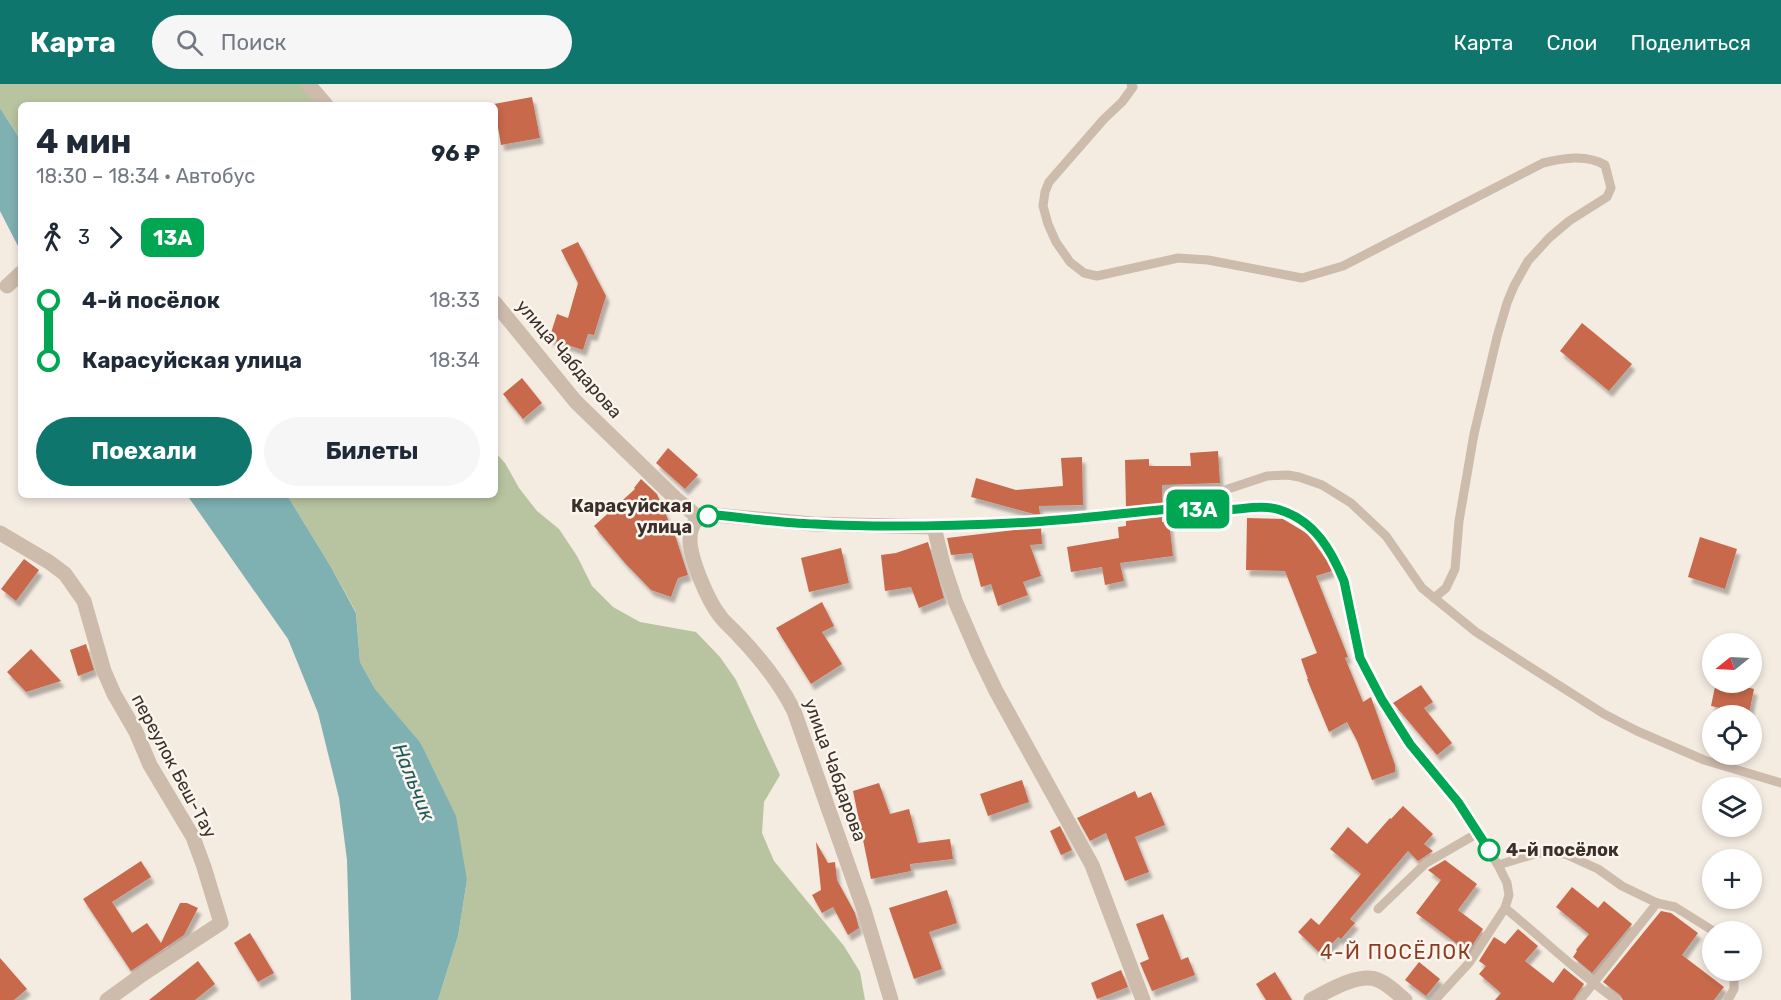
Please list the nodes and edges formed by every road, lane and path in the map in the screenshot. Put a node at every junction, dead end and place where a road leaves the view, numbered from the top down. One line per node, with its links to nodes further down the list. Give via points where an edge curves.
1 (308, 84): 3 (street)
2 (1131, 84): 9 (lane, via 1133,87 1122,102 1049,182 1045,192 1043,206 1056,242 1070,262 1084,273 1097,276 1178,258 1302,278 1343,266 1543,163 1584,158 1605,165 1611,188 1607,197 1569,220 1528,261 1507,303 1468,466 1455,568 1446,588)
3 (323, 102)
4 (498, 307): 6 (street, улица Чабдарова, via 576,402)
5 (1183, 508): 7 (lane); 9 (lane, via 1267,476 1288,475 1322,485 1366,515 1386,536 1412,576); 11 (lane, via 1278,509 1310,525 1323,540 1344,581 1360,658 1382,700 1410,744)
6 (699, 518): 7 (street, via 715,515 813,524); 20 (street, улица Чабдарова, via 690,538 706,592 719,615 784,692 794,711 864,910)
7 (934, 527): 21 (street, via 956,603 979,656 1092,865)
8 (0, 533): 19 (street, переулок Беш-Тау, via 65,574 84,601 104,671 150,765 193,837 221,923)
9 (1434, 598): 10 (lane, via 1476,632 1629,727 1704,760)
10 (1781, 783)
11 (1478, 833): 12 (lane); 15 (lane, via 1426,863)
12 (1498, 865): 13 (lane, via 1538,853 1565,854 1598,868 1622,886); 14 (lane, via 1509,895)
13 (1657, 903): 16 (lane, via 1675,907); 18 (lane)
14 (1505, 908): 18 (lane); 24 (lane, via 1469,963)
15 (1377, 909)
16 (1702, 924)
17 (1734, 981): 27 (lane)
18 (1593, 983): 25 (lane); 26 (lane)
19 (107, 1000)
20 (891, 1000)
21 (1143, 1000)
22 (1311, 1000): 23 (street, via 1348,981 1368,978)
23 (1405, 1000)
24 (1435, 1000)
25 (1580, 1000)
26 (1616, 1000)
27 (1728, 1000)

